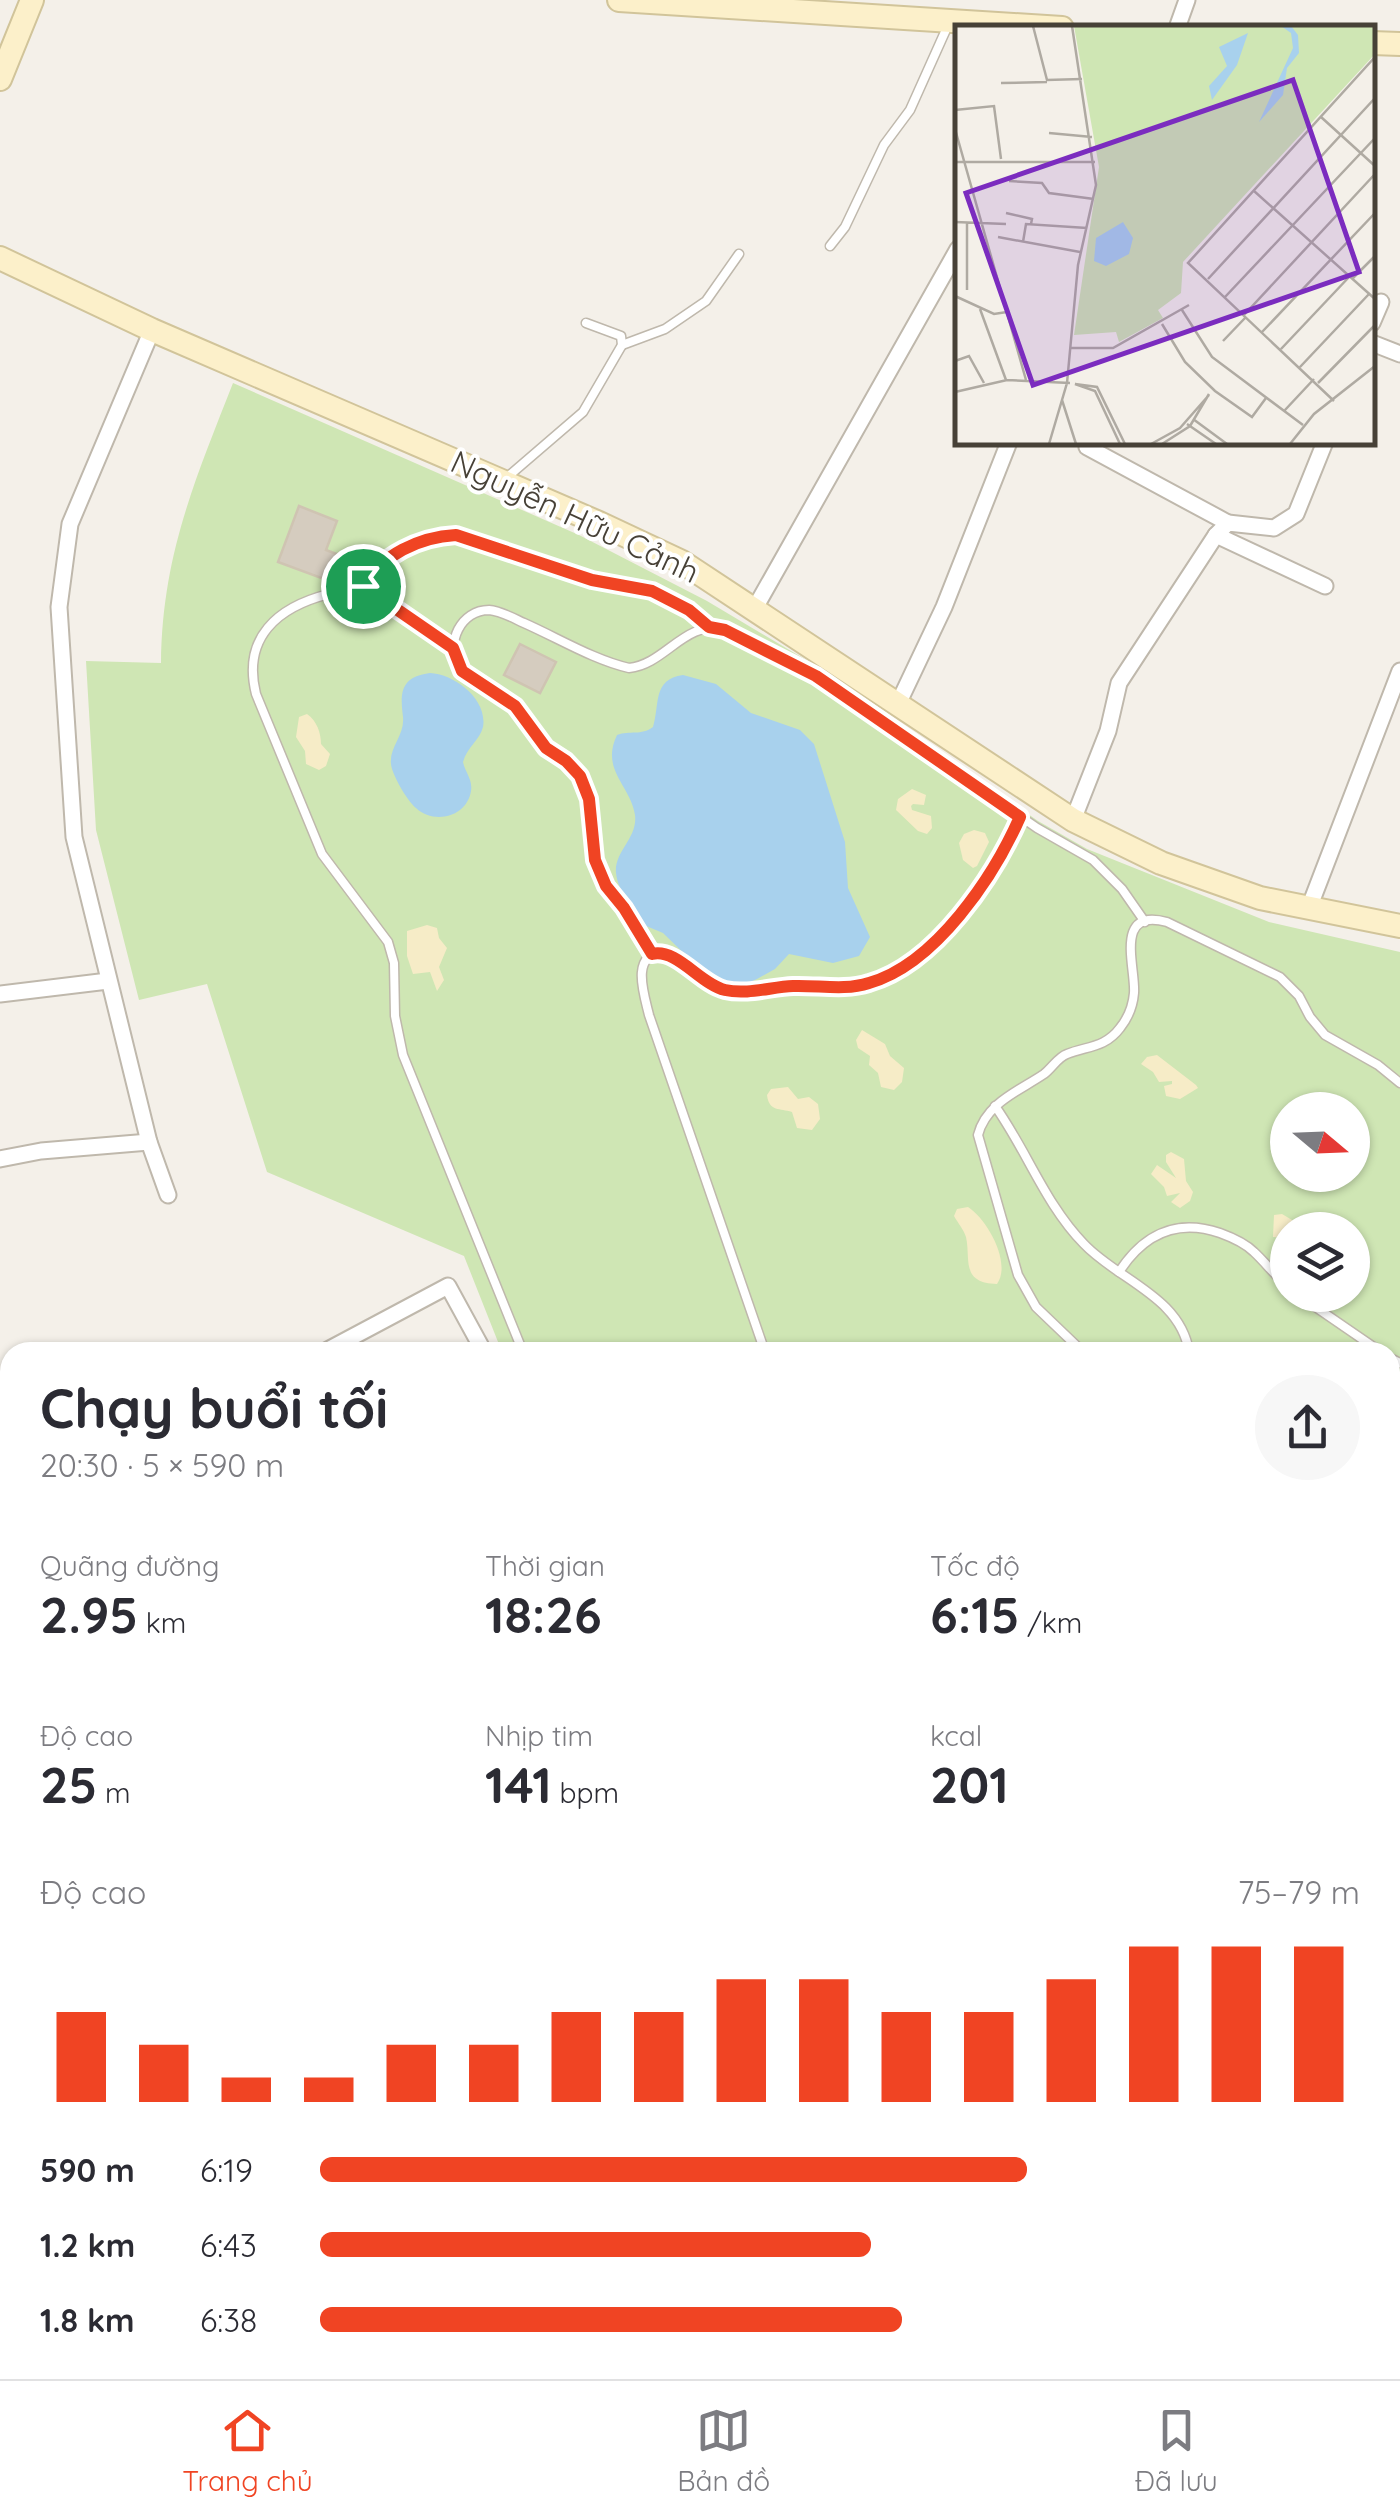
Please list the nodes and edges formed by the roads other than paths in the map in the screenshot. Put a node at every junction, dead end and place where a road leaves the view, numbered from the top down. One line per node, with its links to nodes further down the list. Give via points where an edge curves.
1 (32, 0): 9 (street)
2 (620, 0): 4 (street)
3 (1187, 0): 6 (street)
4 (951, 19): 5 (street); 10 (lane, via 910,110)
5 (1025, 25)
6 (1179, 25)
7 (1375, 43): 8 (street)
8 (1400, 44)
9 (0, 79)
10 (830, 246)
11 (739, 254): 19 (lane, via 706,301 665,329)
12 (0, 258): 17 (street, Nguyễn Hữu Cảnh)
13 (955, 259): 29 (street)
14 (1381, 302): 15 (street)
15 (1375, 316)
16 (586, 323): 19 (lane, via 621,336)
17 (152, 330): 24 (street, Nguyễn Hữu Cảnh); 40 (street, via 70,524 59,607 74,838)
18 (1375, 344): 20 (street)
19 (622, 345): 24 (lane, via 583,412)
20 (1400, 354)
21 (1007, 445): 33 (street)
22 (1324, 445): 25 (street, via 1296,514 1274,528)
23 (1087, 448): 25 (street)
24 (501, 482): 29 (street, Nguyễn Hữu Cảnh, via 650,546)
25 (1228, 523): 26 (street)
26 (1216, 536): 28 (street); 35 (street, via 1119,684)
27 (363, 586): 30 (lane, via 392,556 456,535 592,580 652,591); 31 (lane); 52 (lane, via 314,600 268,626 255,648 254,686 322,854 388,942 403,1055)
28 (1325, 586)
29 (755, 608): 33 (street, Nguyễn Hữu Cảnh)
30 (709, 627): 31 (lane, via 629,668 491,610 466,619); 34 (lane, via 816,676)
31 (453, 648): 39 (lane, via 462,671 515,706 546,748 580,776 595,860)
32 (1400, 671): 36 (street)
33 (898, 704): 35 (street, Nguyễn Hữu Cảnh)
34 (1020, 817): 37 (lane, via 1105,870); 39 (lane, via 970,902 885,978 844,988 741,992 710,984 668,954)
35 (1073, 820): 36 (street, Nguyễn Hữu Cảnh, via 1161,863)
36 (1309, 908): 38 (street, Nguyễn Hữu Cảnh)
37 (1145, 922): 42 (lane, via 1167,922 1280,977 1325,1035); 43 (lane, via 1130,941 1134,992 1122,1026 1094,1048 1064,1055)
38 (1400, 926)
39 (652, 954): 53 (lane, via 642,974 649,1015)
40 (108, 980): 41 (street); 44 (street)
41 (0, 994)
42 (1400, 1084)
43 (995, 1106): 48 (lane, via 1062,1219); 54 (lane, via 983,1120 978,1143 1011,1259 1036,1307)
44 (150, 1142): 45 (street); 46 (street)
45 (0, 1159)
46 (168, 1195)
47 (1270, 1269): 48 (lane, via 1244,1244 1186,1227 1150,1238)
48 (1119, 1272): 55 (lane, via 1171,1312)
49 (1323, 1312): 56 (lane)
50 (343, 1342): 51 (street, via 448,1286)
51 (479, 1342)
52 (520, 1342)
53 (762, 1342)
54 (1073, 1342)
55 (1187, 1342)
56 (1366, 1342)

